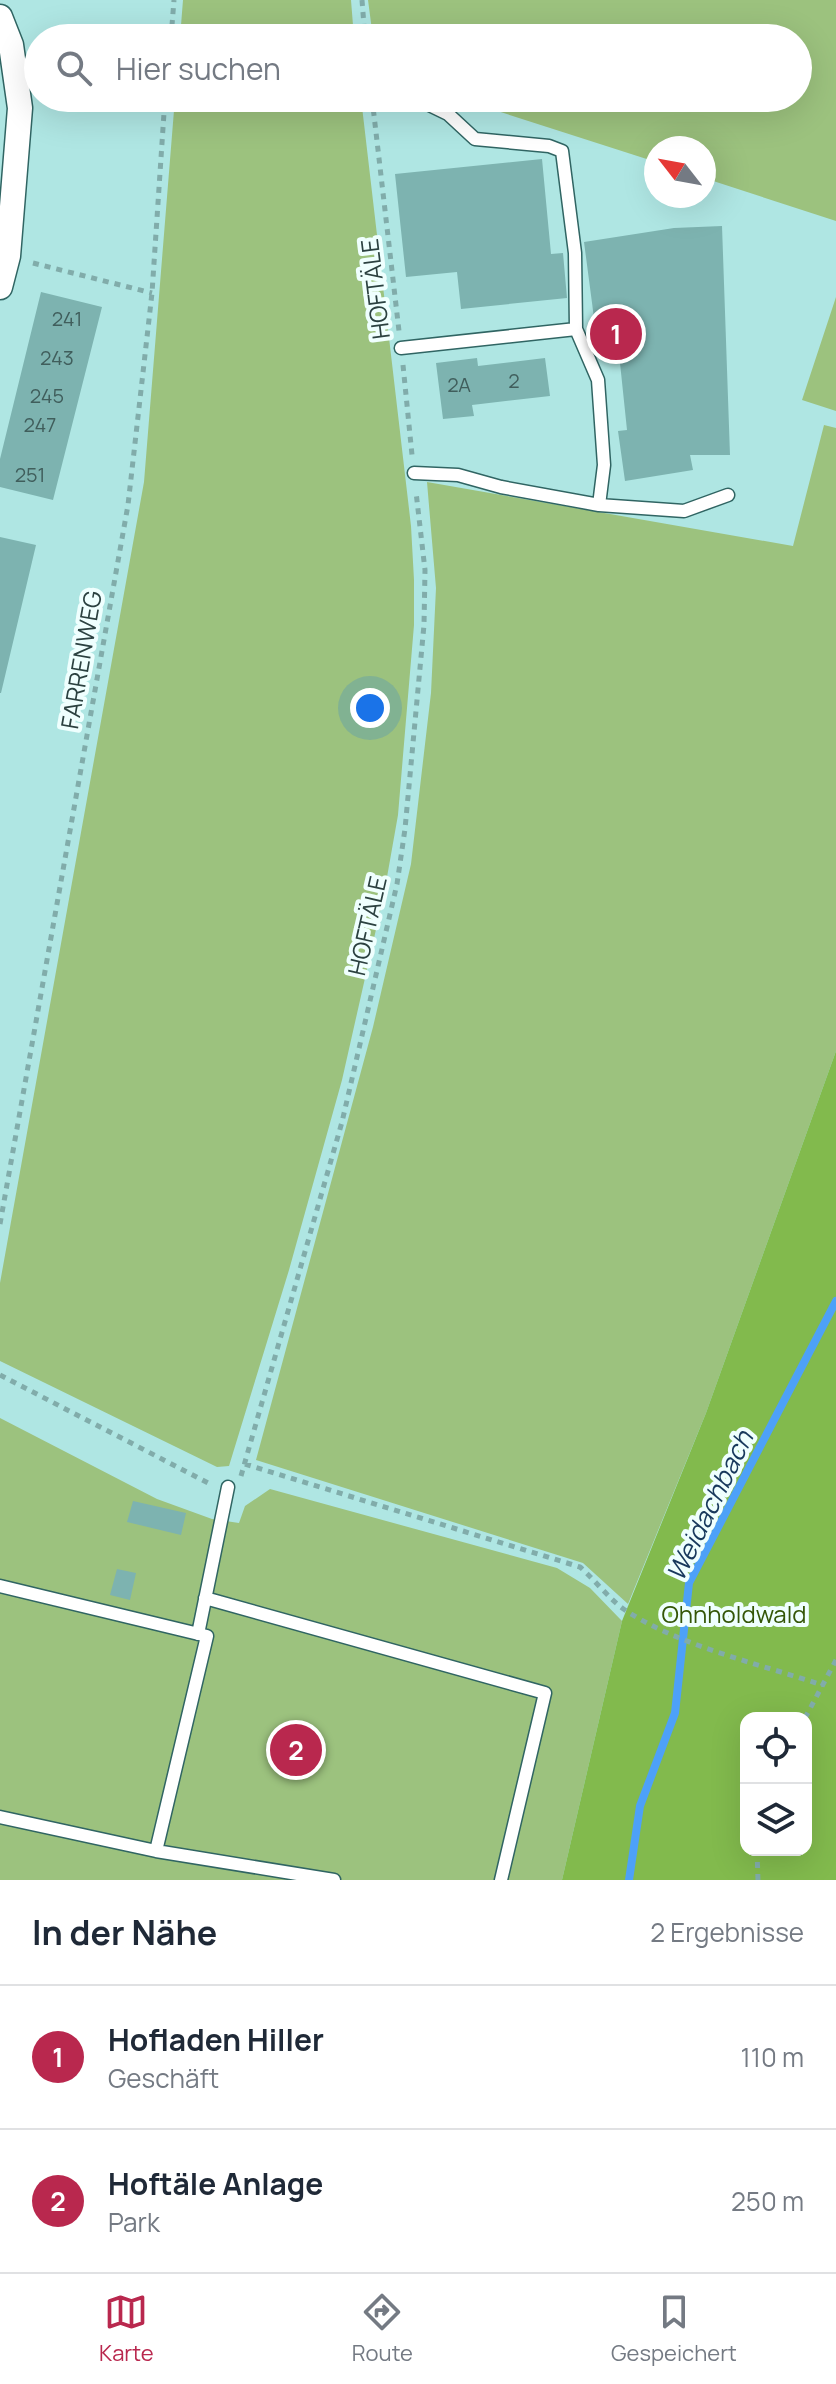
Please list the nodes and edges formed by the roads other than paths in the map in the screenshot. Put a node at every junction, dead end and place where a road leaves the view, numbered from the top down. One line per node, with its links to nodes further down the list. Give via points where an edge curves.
1 (0, 17): 3 (street, via 11,45 20,108 8,256)
2 (444, 112): 4 (lane, via 475,139 562,151 575,253)
3 (0, 287)
4 (576, 329): 5 (lane); 8 (lane, via 598,380 604,465)
5 (401, 348)
6 (414, 473): 8 (lane, via 458,475)
7 (728, 495): 8 (lane, via 684,511)
8 (599, 505)
9 (228, 1487): 11 (lane)
10 (0, 1586): 12 (lane)
11 (205, 1598): 12 (lane); 16 (lane, via 545,1693)
12 (198, 1634): 14 (lane, via 207,1636)
13 (0, 1817): 14 (lane)
14 (156, 1851): 15 (lane)
15 (334, 1880)
16 (501, 1880)

